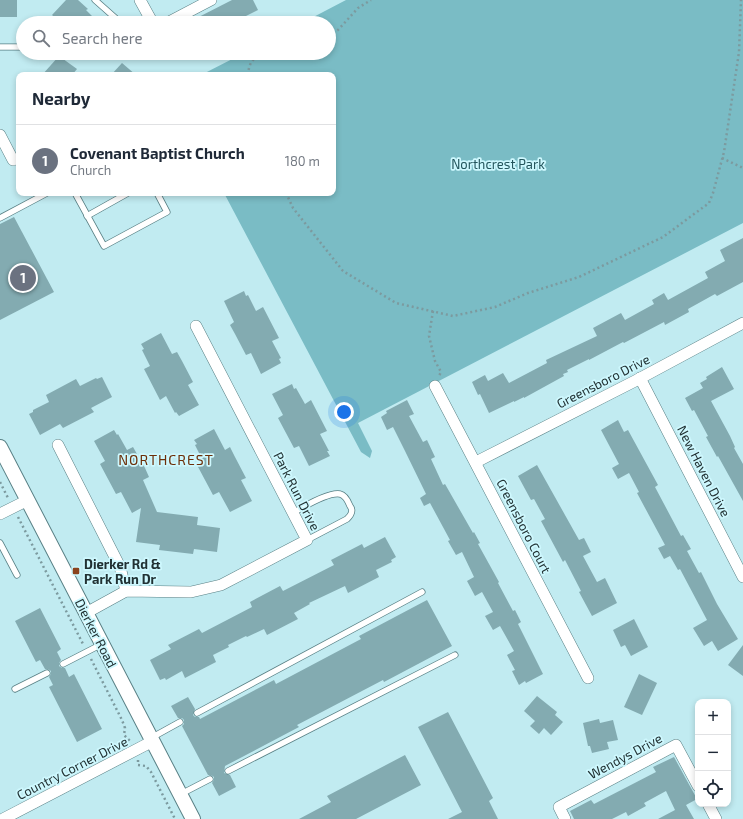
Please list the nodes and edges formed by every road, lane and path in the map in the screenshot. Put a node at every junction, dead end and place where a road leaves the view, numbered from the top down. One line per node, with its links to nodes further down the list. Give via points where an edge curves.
1 (95, 0): 6 (lane)
2 (140, 0): 7 (street)
3 (211, 0): 8 (street)
4 (371, 0): 9 (path, via 358,8)
5 (741, 0): 15 (path, via 739,52)
6 (113, 16)
7 (149, 16)
8 (180, 16)
9 (336, 31)
10 (0, 46): 11 (lane)
11 (16, 47)
12 (253, 60): 13 (path)
13 (248, 72)
14 (0, 135): 16 (street)
15 (722, 158): 17 (path); 25 (path, via 714,193 709,203 663,237 579,278 528,293 495,307 453,316)
16 (13, 160)
17 (743, 168)
18 (41, 196): 24 (lane)
19 (77, 196): 23 (lane)
20 (123, 196): 23 (lane)
21 (158, 196): 23 (lane, via 167,212 104,246)
22 (287, 196): 25 (path, via 293,208 343,271 396,303)
23 (87, 216)
24 (0, 218)
25 (433, 311): 29 (path, via 429,336 434,361 441,372)
26 (743, 323): 28 (street, Greensboro Drive)
27 (196, 326): 34 (street, Park Run Drive)
28 (640, 378): 32 (street, Greensboro Drive); 39 (street, New Haven Drive)
29 (435, 386): 32 (street, Greensboro Court)
30 (58, 445): 40 (street, via 120,567)
31 (0, 447): 33 (street, Dierker Road)
32 (476, 462): 47 (street, Greensboro Court)
33 (28, 500): 35 (street); 42 (street, Dierker Road)
34 (293, 513): 36 (street, Park Run Drive); 36 (lane, via 330,495 339,494 352,508 352,514 347,519)
35 (0, 514)
36 (307, 540): 40 (street, Park Run Drive, via 221,585 191,592)
37 (0, 542): 38 (lane)
38 (17, 575)
39 (743, 577)
40 (126, 591): 42 (street, Park Run Drive)
41 (422, 592): 49 (lane)
42 (86, 613): 43 (street, Dierker Road)
43 (102, 644): 45 (lane); 51 (street, Dierker Road)
44 (455, 655): 52 (lane)
45 (63, 664)
46 (47, 673): 48 (lane)
47 (588, 678)
48 (16, 689)
49 (197, 713)
50 (180, 722): 51 (lane)
51 (152, 740): 55 (street, Dierker Road); 57 (street, Country Corner Drive)
52 (228, 771)
53 (210, 779): 55 (lane)
54 (695, 780): 59 (street, Wendys Drive, via 676,745 559,807)
55 (181, 795): 58 (street, Dierker Road)
56 (710, 807): 60 (street)
57 (3, 819)
58 (193, 819)
59 (565, 819)
60 (716, 819)

